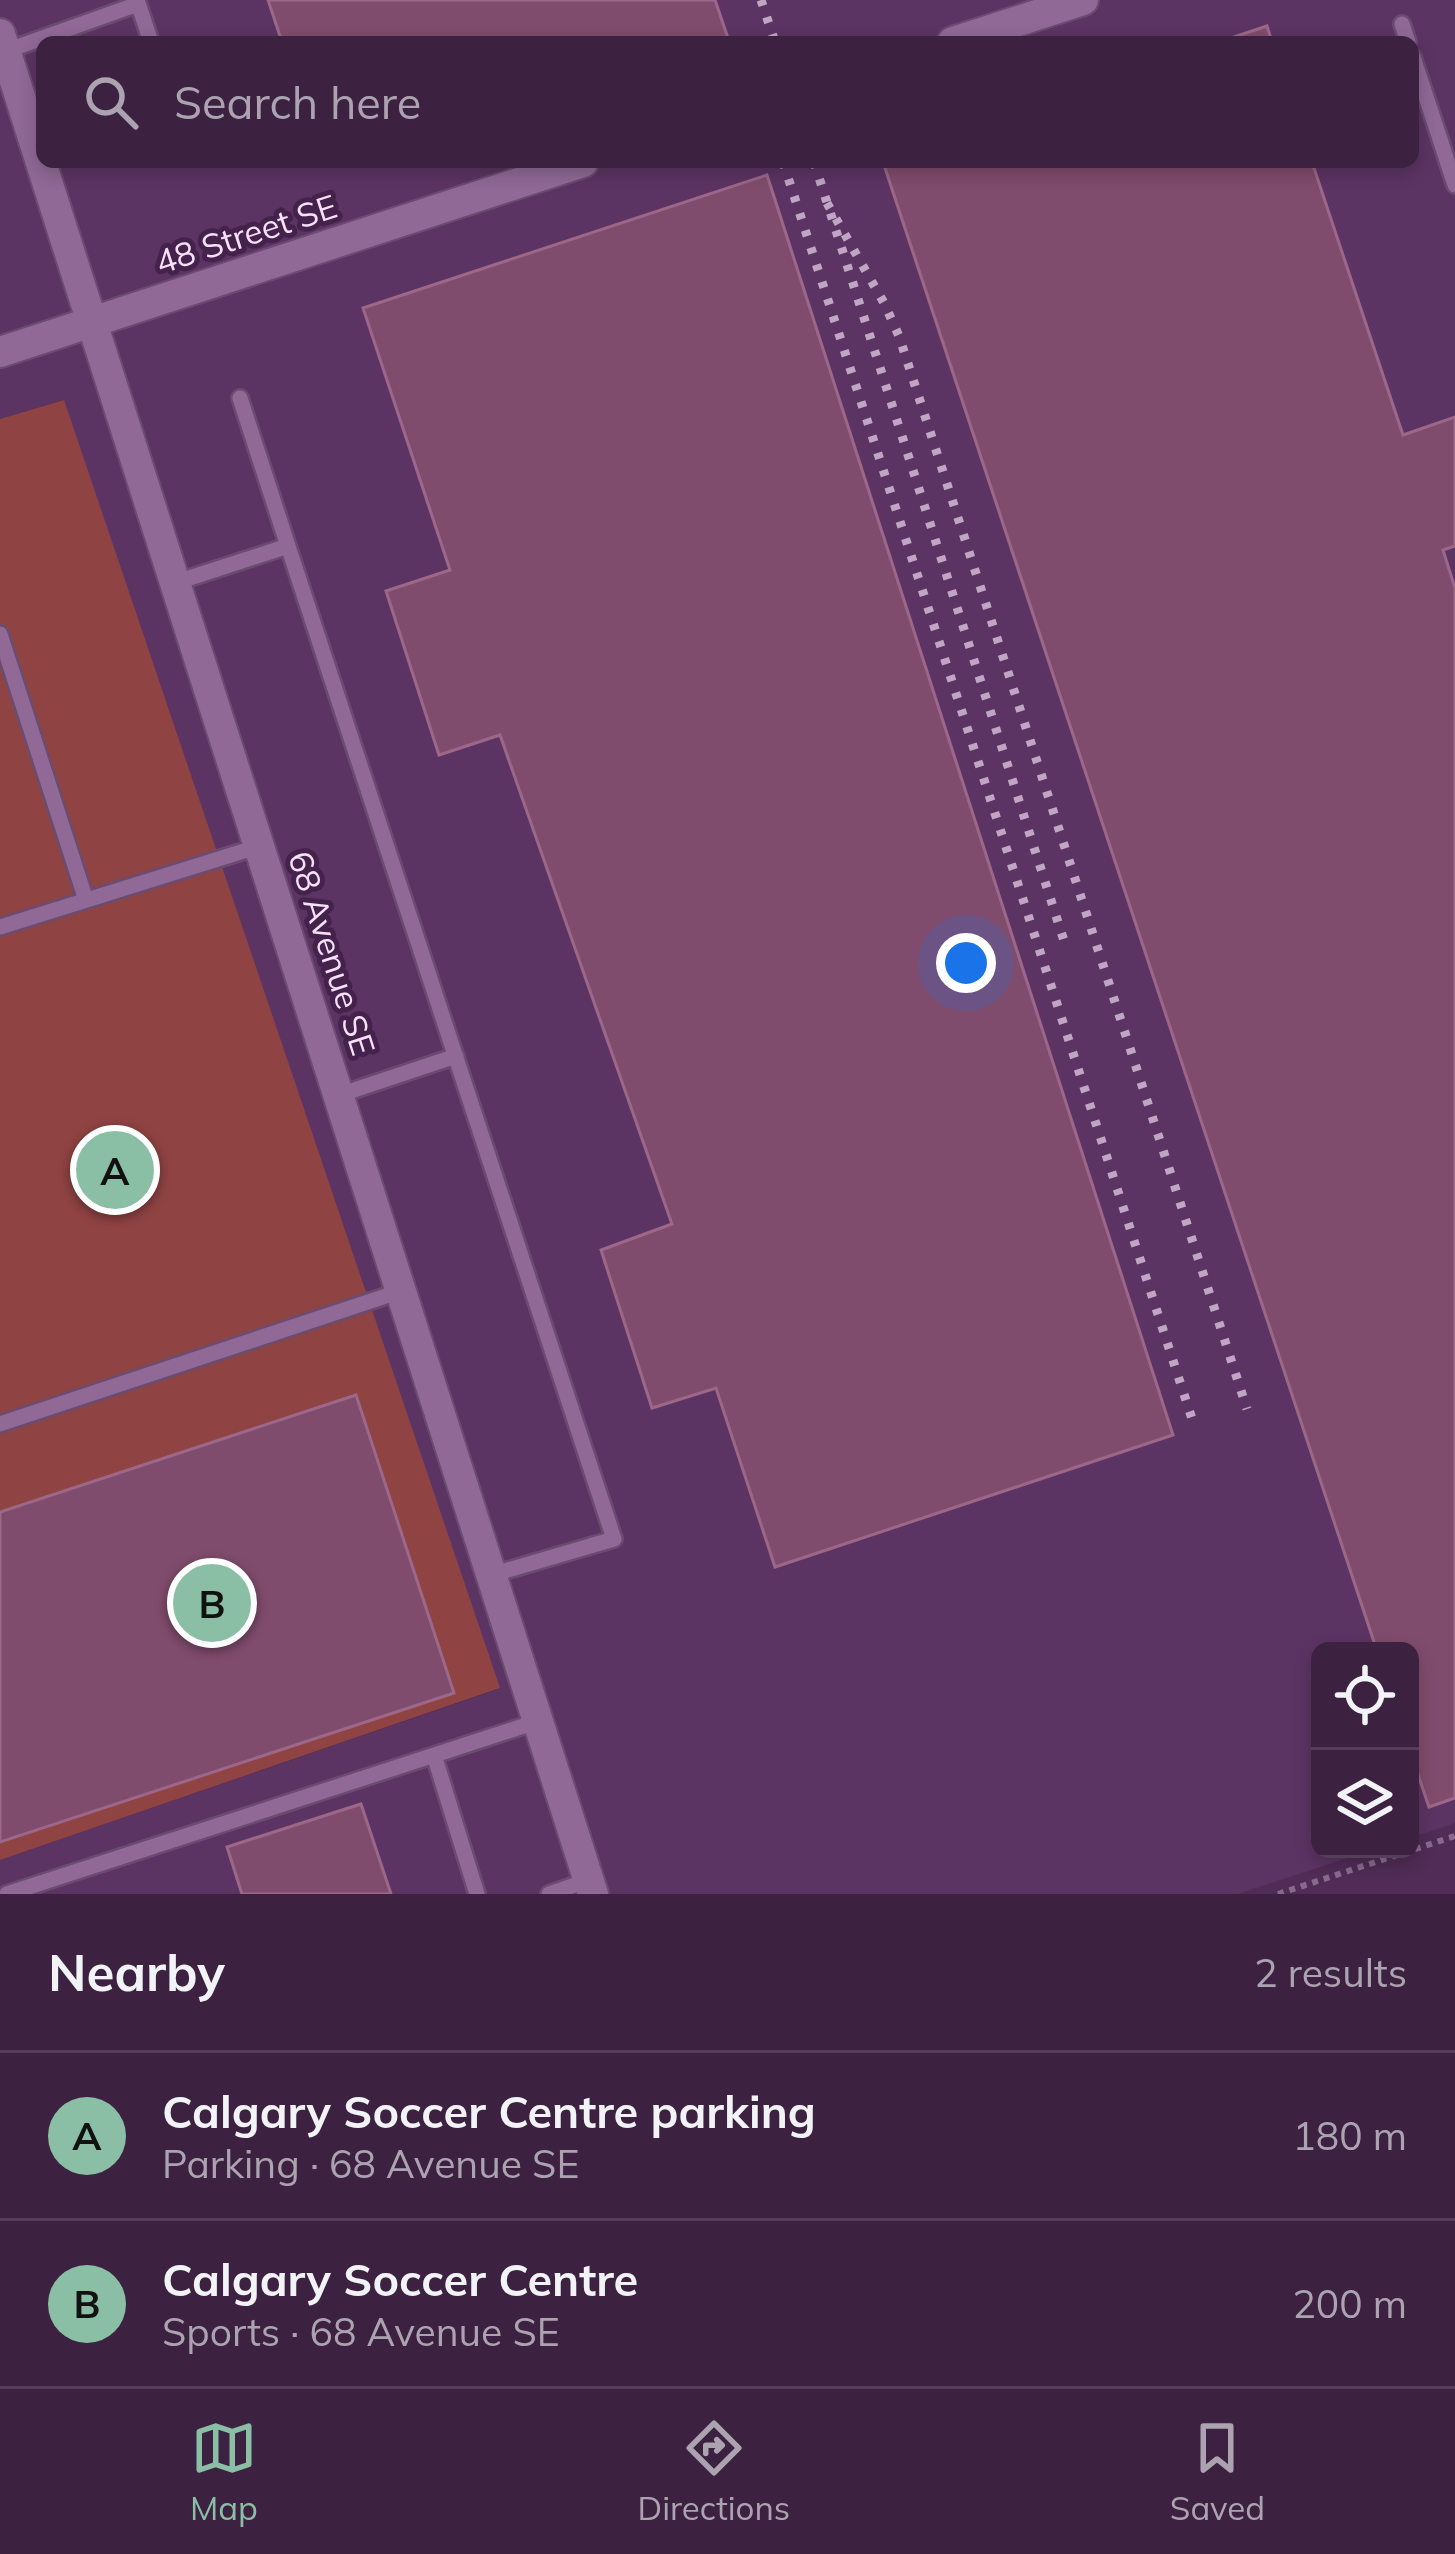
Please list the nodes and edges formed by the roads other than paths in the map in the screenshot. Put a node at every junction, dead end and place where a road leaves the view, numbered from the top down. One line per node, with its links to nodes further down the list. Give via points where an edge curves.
1 (1083, 0): 5 (street)
2 (138, 2): 4 (lane); 7 (lane)
3 (1402, 24): 6 (lane)
4 (149, 36)
5 (972, 36)
6 (1406, 36)
7 (3, 43): 9 (street, 68 Avenue SE)
8 (1419, 75): 12 (lane)
9 (36, 145)
10 (43, 168): 13 (street, 68 Avenue SE)
11 (565, 168): 13 (street, 48 Street SE)
12 (1454, 178)
13 (93, 321): 14 (street, 48 Street SE); 17 (street, 68 Avenue SE)
14 (0, 352)
15 (240, 398): 16 (lane)
16 (288, 546): 17 (lane); 22 (lane)
17 (176, 583): 19 (street, 68 Avenue SE)
18 (0, 634): 20 (lane)
19 (260, 846): 20 (lane); 23 (street, 68 Avenue SE)
20 (86, 900): 21 (lane)
21 (0, 927)
22 (456, 1056): 23 (lane); 26 (lane, via 614,1538)
23 (339, 1095): 24 (street, 68 Avenue SE)
24 (401, 1291): 25 (lane); 26 (street, 68 Avenue SE)
25 (0, 1424)
26 (491, 1575): 27 (street, 68 Avenue SE)
27 (539, 1720): 28 (lane); 29 (street, 68 Avenue SE)
28 (434, 1755): 30 (lane); 31 (lane)
29 (591, 1887): 32 (lane)
30 (7, 1894)
31 (478, 1894)
32 (550, 1894)

